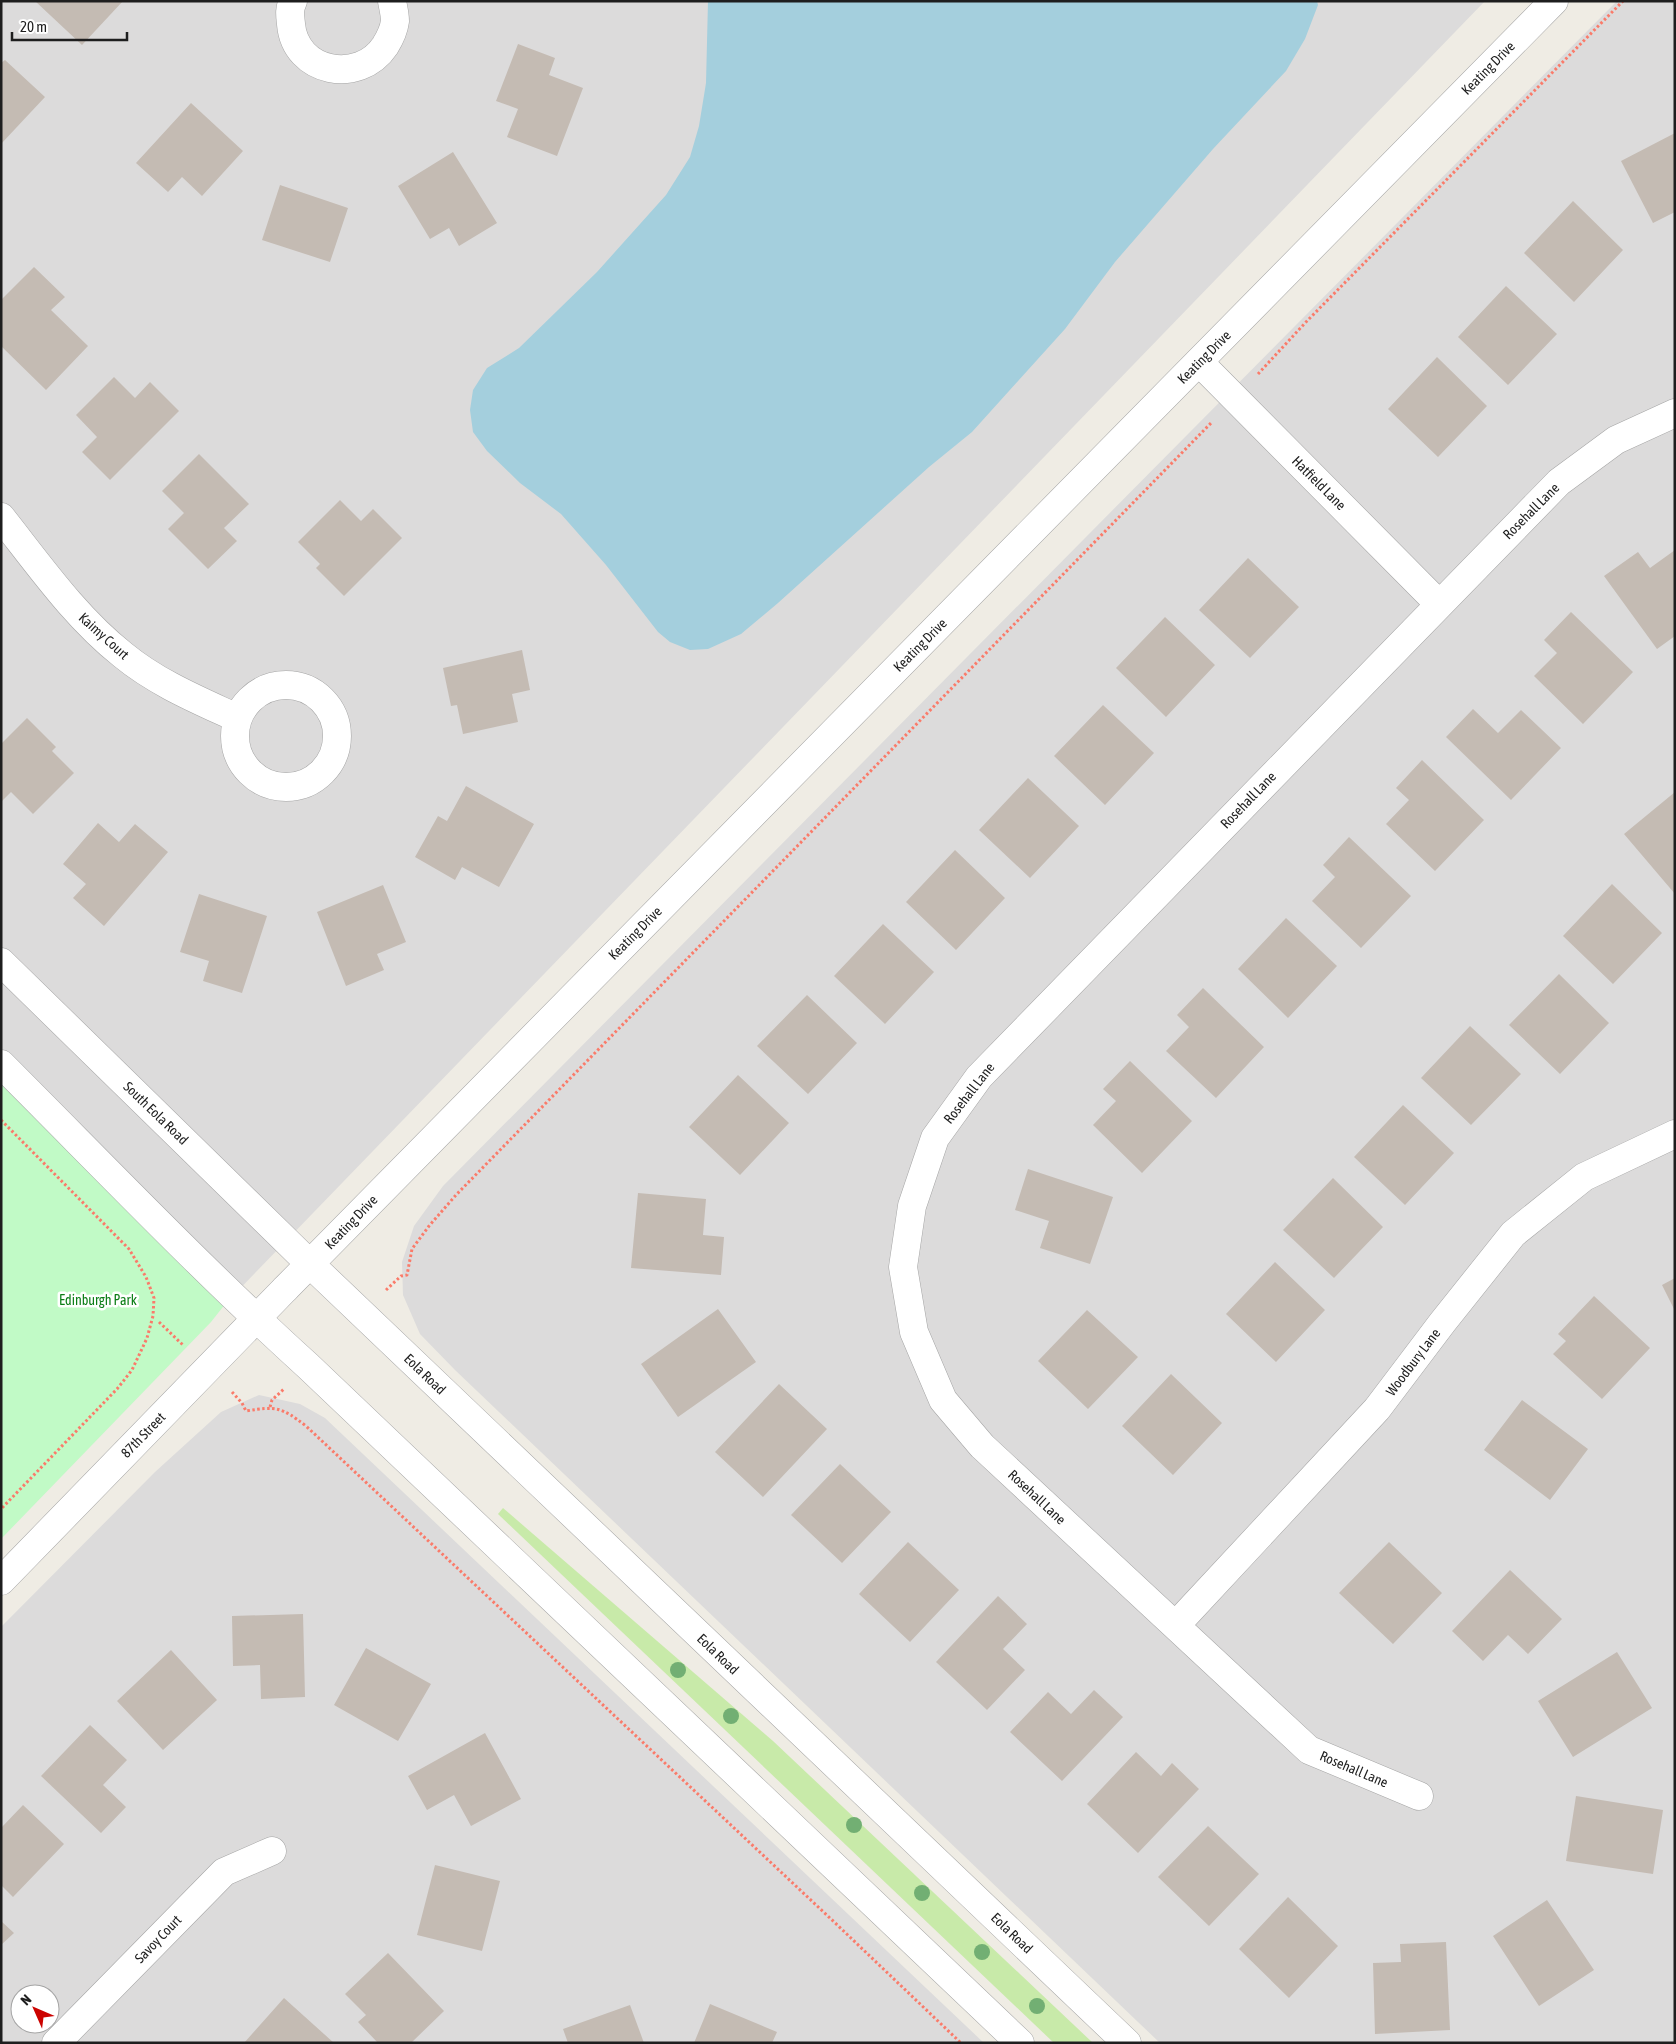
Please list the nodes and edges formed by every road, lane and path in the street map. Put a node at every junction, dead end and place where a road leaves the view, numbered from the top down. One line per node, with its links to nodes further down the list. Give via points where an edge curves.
1 (293, 1): 2 (street, via 290,9 292,34 303,54 321,66 339,70 358,68 378,57 390,38 395,21)
2 (392, 1)
3 (1554, 1): 5 (street, Keating Drive)
4 (1623, 1): 6 (path)
5 (1199, 362): 10 (street, Hatfield Lane); 16 (street, Keating Drive)
6 (1264, 368)
7 (1675, 413): 10 (street, Rosehall Lane, via 1616,440 1559,482)
8 (1202, 434): 17 (path, via 456,1195 412,1249 407,1274)
9 (1, 518): 11 (street, Kaimy Court, via 80,616 124,656 172,688)
10 (1439, 604): 25 (street, Rosehall Lane, via 979,1077 935,1138 912,1206 903,1267 914,1332 943,1400 982,1446)
11 (237, 718)
12 (1, 962): 16 (street, South Eola Road)
13 (1, 1064): 19 (street)
14 (1, 1120): 23 (path, via 128,1249 146,1276 154,1298 147,1338 132,1370)
15 (1675, 1134): 25 (street, Woodbury Lane, via 1584,1177 1513,1234 1377,1409)
16 (310, 1264): 18 (street, Keating Drive); 31 (street, Eola Road)
17 (401, 1276)
18 (285, 1289): 19 (street, 87th Street)
19 (256, 1319): 24 (street, 87th Street); 30 (street)
20 (272, 1400): 22 (path)
21 (242, 1402): 22 (path, via 246,1411)
22 (270, 1407): 29 (path, via 287,1411 316,1435)
23 (1, 1508)
24 (1, 1581)
25 (1176, 1625): 26 (street, Rosehall Lane, via 1309,1750)
26 (1419, 1796)
27 (272, 1851): 28 (street, Savoy Court, via 224,1872)
28 (56, 2043)
29 (961, 2043)
30 (1020, 2043)
31 (1127, 2043)

